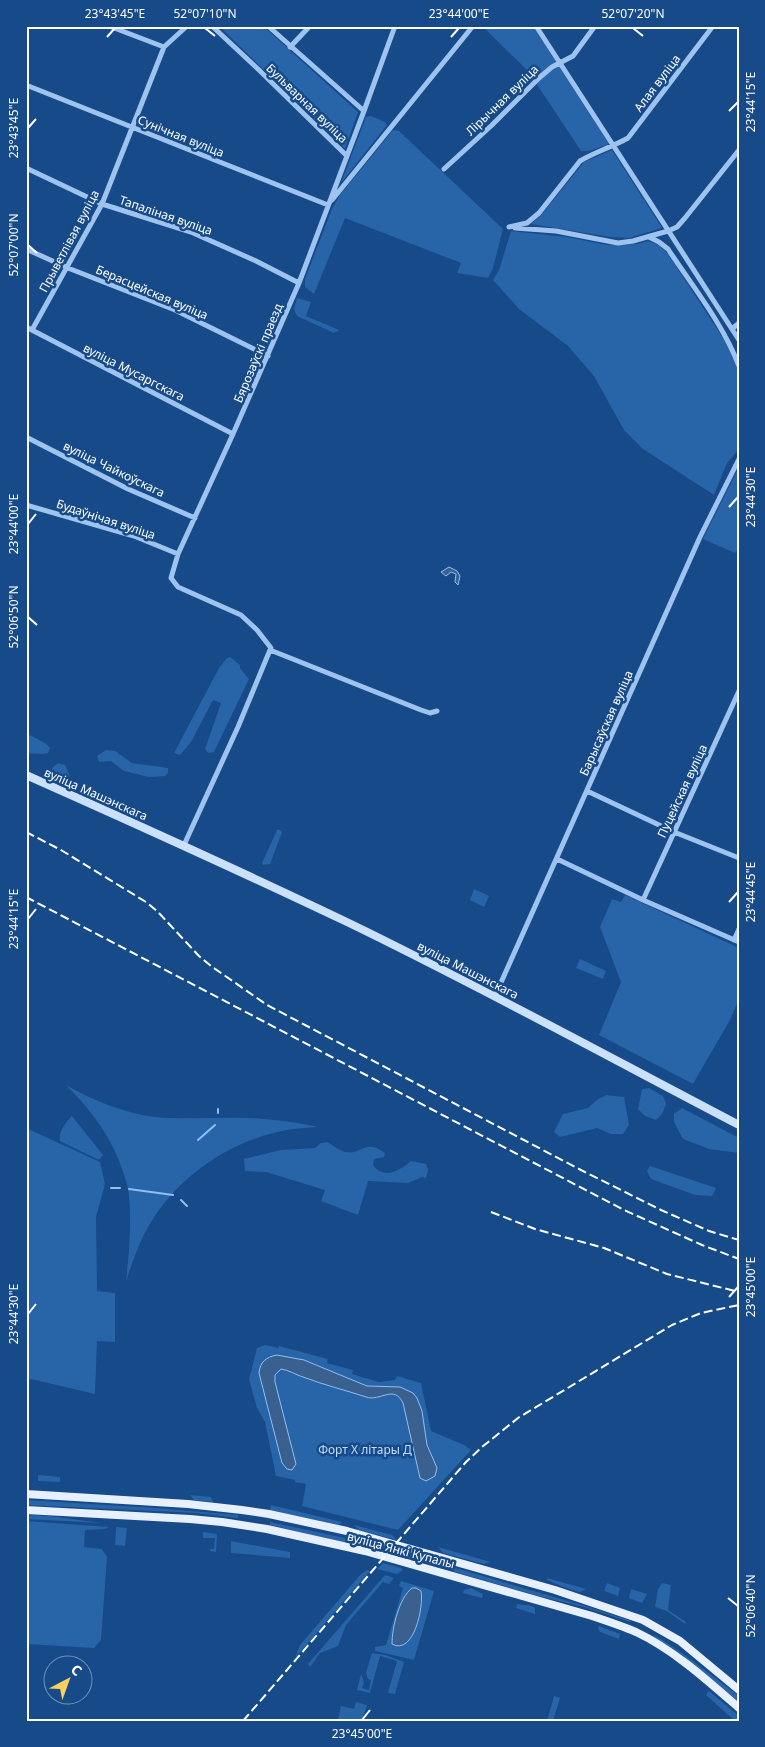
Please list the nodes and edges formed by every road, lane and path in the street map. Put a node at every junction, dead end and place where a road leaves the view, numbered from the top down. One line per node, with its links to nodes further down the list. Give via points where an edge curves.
1 (109, 26): 11 (street)
2 (186, 26): 11 (street, Прыветлівая вуліца)
3 (212, 26): 19 (street, Бульварная вуліца)
4 (268, 26): 12 (street)
5 (310, 26): 12 (street)
6 (395, 26): 15 (street)
7 (474, 26): 23 (street)
8 (536, 26): 13 (street)
9 (595, 26): 13 (street, Лірычная вуліца, via 573,56)
10 (713, 26): 17 (street, Алая вуліца, via 628,138)
11 (164, 47): 16 (street, Прыветлівая вуліца)
12 (290, 47): 15 (street)
13 (560, 62): 17 (street); 21 (street, Лірычная вуліца)
14 (26, 85): 16 (street, Сунічная вуліца)
15 (364, 111): 19 (street, Бульварная вуліца)
16 (133, 128): 22 (street, Прыветлівая вуліца); 23 (street, Сунічная вуліца)
17 (614, 146): 24 (street); 25 (street, Алая вуліца, via 587,156 539,213 527,222 509,227 618,242)
18 (739, 150): 24 (street, via 685,218)
19 (347, 156): 23 (street, Бярозаўскі праезд)
20 (26, 168): 22 (street, Тапаліная вуліца)
21 (444, 169)
22 (102, 204): 27 (street, Прыветлівая вуліца); 28 (street, Тапаліная вуліца, via 191,232)
23 (328, 205): 28 (street, Бярозаўскі праезд)
24 (668, 231): 25 (street); 31 (street)
25 (649, 237): 34 (street, via 668,249 717,323)
26 (26, 249): 27 (street, Берасцейская вуліца)
27 (68, 268): 30 (street, Прыветлівая вуліца); 33 (street, Берасцейская вуліца, via 175,310)
28 (299, 283): 33 (street, Бярозаўскі праезд)
29 (739, 323): 31 (street)
30 (29, 329): 35 (street, вуліца Мусаргскага)
31 (732, 329): 32 (street)
32 (739, 340)
33 (268, 356): 35 (street, Бярозаўскі праезд)
34 (739, 366)
35 (233, 434): 39 (street, Бярозаўскі праезд)
36 (26, 437): 39 (street, вуліца Чайкоўскага)
37 (739, 459): 45 (street, Барысаўская вуліца, via 700,537)
38 (26, 505): 40 (street, Будаўнічая вуліца, via 134,536)
39 (195, 518): 40 (street, Бярозаўскі праезд)
40 (178, 554): 41 (street, via 171,578 178,587 241,615 257,630)
41 (270, 650): 43 (street, via 421,710); 47 (street)
42 (739, 691): 46 (street, Пуцейская вуліца)
43 (437, 711)
44 (26, 775): 47 (main road, вуліца Машэнскага)
45 (587, 791): 46 (street); 49 (street, Барысаўская вуліца)
46 (674, 832): 48 (street); 50 (street, Пуцейская вуліца)
47 (184, 845): 53 (main road, вуліца Машэнскага)
48 (739, 858)
49 (557, 859): 50 (street); 53 (street, Барысаўская вуліца)
50 (644, 900): 52 (street)
51 (739, 929): 52 (street)
52 (736, 941)
53 (494, 996): 54 (main road, вуліца Машэнскага)
54 (739, 1125)
55 (26, 1494): 57 (main road, вуліца Янкі Купалы, via 188,1504)
56 (26, 1510): 58 (main road, вуліца Янкі Купалы)
57 (256, 1512): 58 (main road); 59 (main road, вуліца Янкі Купалы, via 347,1531 555,1590)
58 (254, 1526): 60 (main road, вуліца Янкі Купалы, via 384,1556 592,1616)
59 (643, 1620): 60 (main road); 61 (main road, вуліца Янкі Купалы, via 680,1641)
60 (637, 1633): 62 (main road, вуліца Янкі Купалы, via 686,1664)
61 (739, 1690)
62 (739, 1708)

